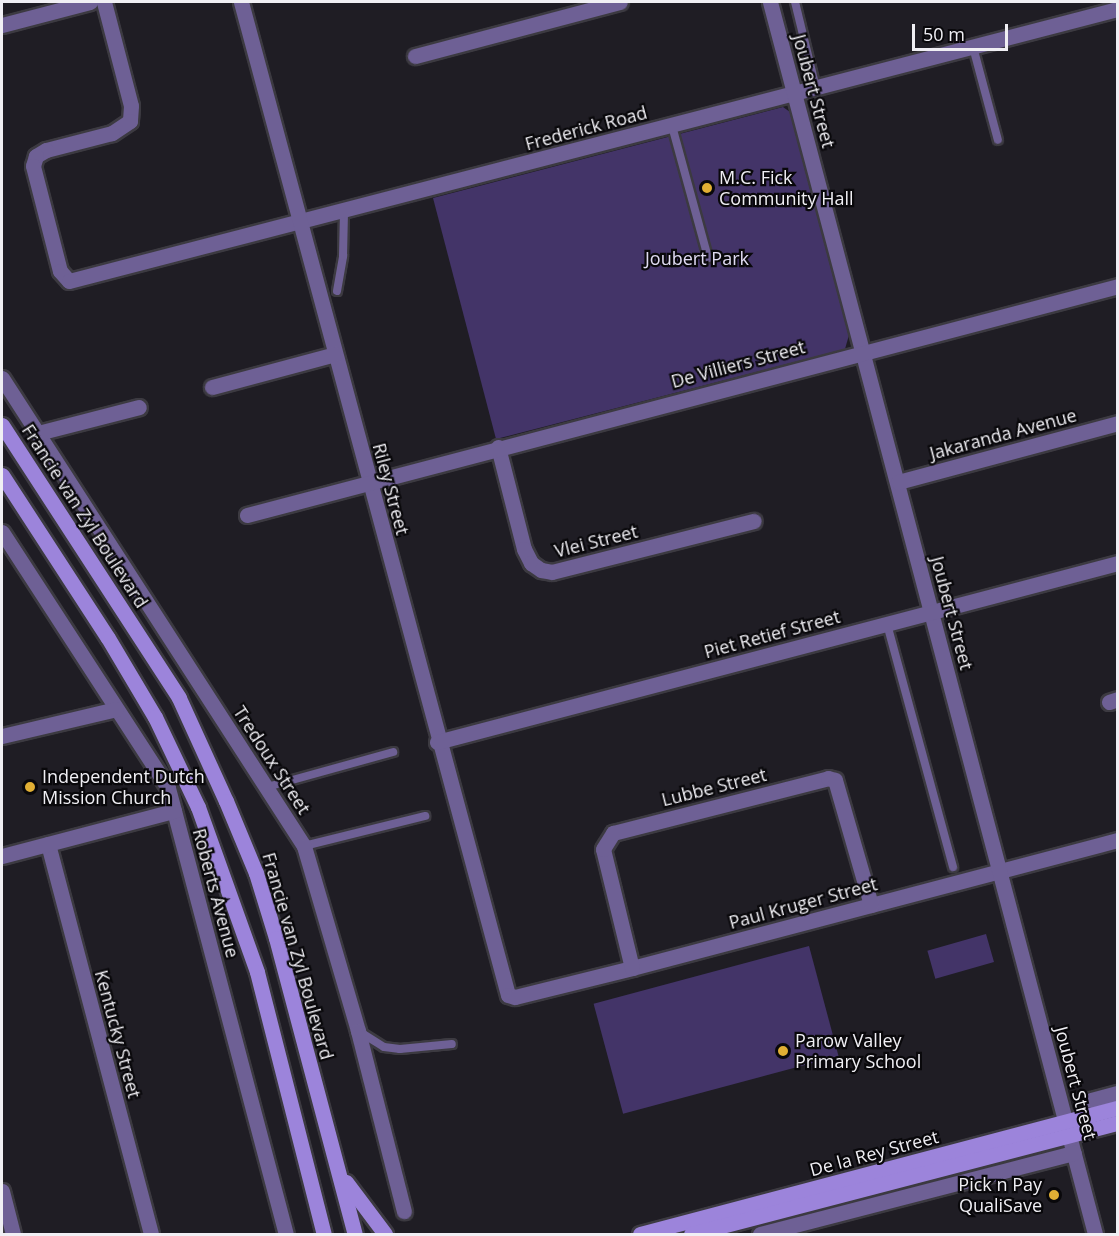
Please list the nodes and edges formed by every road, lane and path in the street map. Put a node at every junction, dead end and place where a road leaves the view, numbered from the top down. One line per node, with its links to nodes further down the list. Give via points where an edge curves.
1 (90, 2): 8 (street)
2 (104, 2): 16 (street, Frederick Road, via 131,106 130,121 112,133 46,150 36,156 33,166 64,278 78,281)
3 (241, 2): 16 (street, Riley Street)
4 (620, 2): 10 (street)
5 (770, 2): 12 (street, Joubert Street)
6 (795, 2): 11 (lane)
7 (1118, 9): 9 (street, Frederick Road)
8 (2, 25)
9 (973, 47): 11 (street, Frederick Road); 14 (lane)
10 (415, 56)
11 (816, 88): 12 (street, Frederick Road)
12 (795, 94): 13 (street, Frederick Road); 20 (street, Joubert Street)
13 (672, 126): 15 (street, Frederick Road); 17 (lane)
14 (998, 140)
15 (344, 212): 16 (street, Frederick Road); 19 (lane)
16 (300, 224): 21 (street, Riley Street)
17 (708, 258)
18 (1118, 286): 20 (street, De Villiers Street)
19 (337, 291)
20 (863, 352): 28 (street, De Villiers Street); 30 (street, Joubert Street)
21 (335, 354): 23 (street); 31 (street, Riley Street)
22 (2, 378): 27 (street, Tredoux Street)
23 (212, 387)
24 (139, 407): 27 (street)
25 (1118, 423): 30 (street, Jakaranda Avenue)
26 (2, 426): 62 (main road, Francie van Zyl Boulevard, via 178,698 226,801 273,927)
27 (38, 433): 42 (street, Tredoux Street)
28 (498, 447): 31 (street, De Villiers Street); 33 (street, Vlei Street, via 524,549 531,563 541,570 552,572)
29 (2, 475): 68 (main road, via 155,717 198,807 257,972)
30 (898, 482): 36 (street, Joubert Street)
31 (370, 484): 32 (street, De Villiers Street); 40 (street, Riley Street)
32 (248, 515)
33 (754, 521)
34 (2, 533): 38 (street, Roberts Avenue)
35 (1118, 563): 36 (street, Piet Retief Street)
36 (932, 612): 37 (street, Piet Retief Street); 50 (street, Joubert Street)
37 (887, 624): 40 (street, Piet Retief Street); 49 (lane)
38 (116, 709): 39 (street); 43 (street, Roberts Avenue, via 168,788)
39 (2, 736)
40 (437, 742): 53 (street, Riley Street)
41 (393, 752): 42 (lane)
42 (267, 787): 47 (street, Tredoux Street)
43 (174, 811): 46 (street); 67 (street, Roberts Avenue)
44 (425, 816): 47 (lane)
45 (1118, 840): 50 (street, Paul Kruger Street)
46 (48, 844): 48 (street); 66 (street, Kentucky Street)
47 (304, 846): 54 (street, Tredoux Street)
48 (2, 856)
49 (953, 867)
50 (1000, 871): 51 (street, Paul Kruger Street); 60 (street, Joubert Street)
51 (871, 905): 52 (street, Paul Kruger Street); 52 (street, Lubbe Street, via 835,780 828,778 613,833 603,849)
52 (632, 968): 53 (street, Paul Kruger Street, via 515,997)
53 (502, 987)
54 (358, 1031): 55 (lane, via 384,1047); 64 (street, Tredoux Street)
55 (452, 1044)
56 (1118, 1093): 57 (street)
57 (1091, 1100)
58 (1118, 1108): 60 (main road, De la Rey Street)
59 (1118, 1123): 60 (main road, De la Rey Street)
60 (1067, 1128): 61 (street, Joubert Street); 71 (main road, De la Rey Street); 72 (main road, De la Rey Street)
61 (1074, 1153): 73 (street); 74 (street, Joubert Street)
62 (334, 1158): 69 (main road, Francie van Zyl Boulevard); 70 (main road, via 359,1204)
63 (2, 1191): 65 (street)
64 (404, 1211)
65 (13, 1234)
66 (151, 1234)
67 (286, 1234)
68 (324, 1234)
69 (355, 1234)
70 (385, 1234)
71 (640, 1234)
72 (691, 1234)
73 (760, 1234)
74 (1095, 1234)

